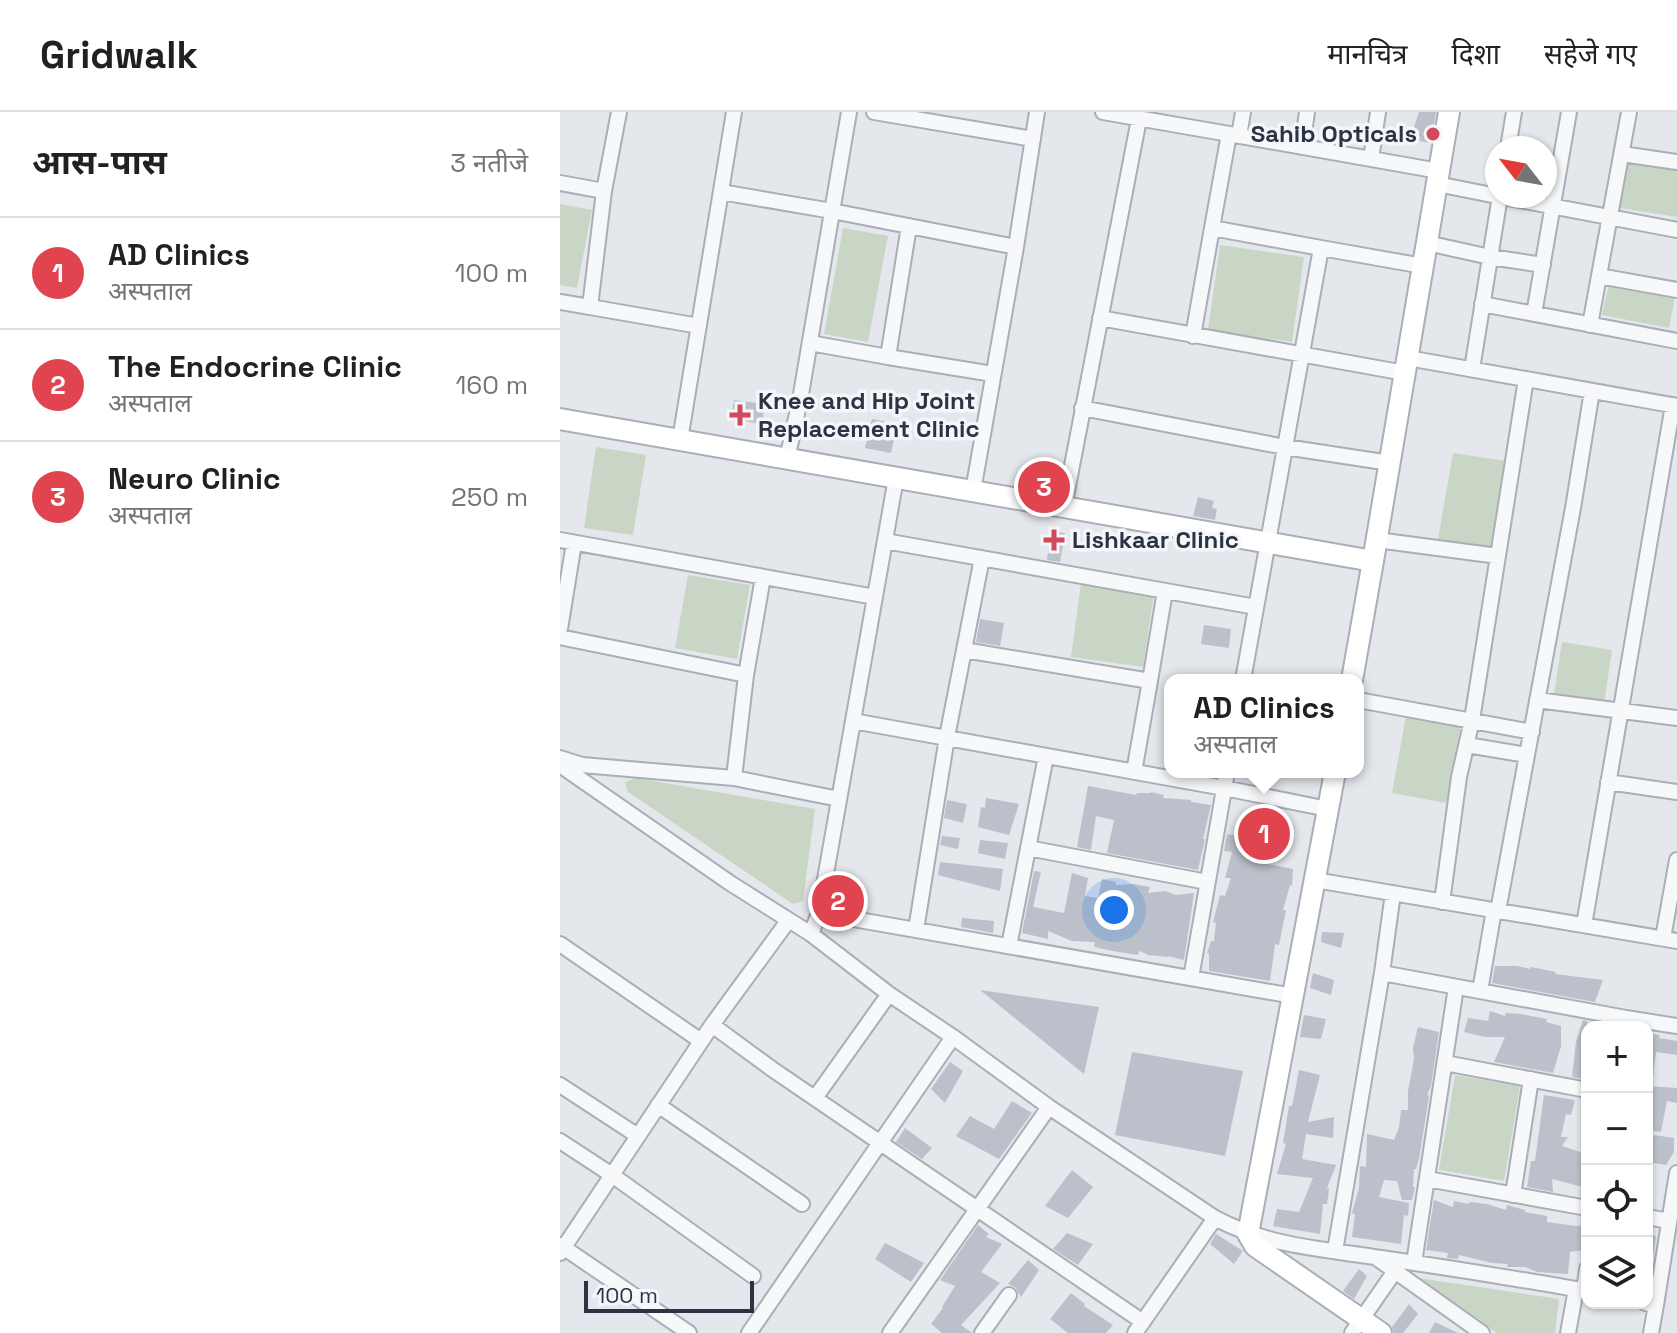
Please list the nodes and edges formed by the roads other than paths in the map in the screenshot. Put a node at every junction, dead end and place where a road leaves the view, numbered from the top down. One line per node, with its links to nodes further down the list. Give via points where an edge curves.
1 (619, 112): 28 (street)
2 (734, 112): 29 (street)
3 (849, 112): 34 (street)
4 (874, 112): 18 (street)
5 (1037, 112): 18 (street)
6 (1103, 112): 14 (street)
7 (1243, 112): 16 (street)
8 (1307, 112): 19 (street)
9 (1378, 112): 21 (street)
10 (1449, 112): 25 (street)
11 (1514, 112): 17 (street)
12 (1569, 112): 23 (street)
13 (1629, 112): 20 (street)
14 (1139, 119): 15 (street); 51 (street)
15 (1180, 119): 16 (street)
16 (1234, 135): 19 (street); 37 (street)
17 (1510, 136)
18 (1033, 139): 40 (street)
19 (1302, 147): 21 (street)
20 (1622, 154): 24 (street); 35 (street)
21 (1371, 159): 25 (street)
22 (1557, 161): 23 (street)
23 (1561, 162): 27 (street)
24 (1677, 162)
25 (1438, 178): 30 (street); 39 (street)
26 (560, 183): 28 (street)
27 (1557, 188)
28 (604, 191): 49 (street)
29 (721, 192): 34 (street); 53 (street)
30 (1485, 192)
31 (1497, 208): 42 (street)
32 (1554, 208): 43 (street)
33 (1557, 208): 35 (street)
34 (832, 211): 36 (street); 56 (street)
35 (1610, 217): 38 (street); 45 (street)
36 (909, 226): 40 (street); 58 (street)
37 (1212, 228): 41 (street); 54 (street)
38 (1677, 230)
39 (1427, 243): 42 (street); 44 (street)
40 (1016, 247): 61 (street)
41 (1321, 248): 44 (street); 57 (street)
42 (1490, 257): 43 (street); 48 (street)
43 (1543, 265): 50 (street)
44 (1423, 266): 59 (street)
45 (1599, 276): 46 (street); 52 (street)
46 (1677, 290)
47 (560, 302): 49 (street)
48 (1482, 304): 50 (street); 60 (street)
49 (590, 307): 53 (street)
50 (1534, 314): 52 (street)
51 (1100, 318): 54 (street); 65 (street)
52 (1590, 325): 55 (street)
53 (699, 326): 67 (street)
54 (1193, 336): 57 (street)
55 (1677, 341)
56 (810, 343): 58 (street); 69 (street)
57 (1302, 354): 59 (street); 68 (street)
58 (888, 357): 61 (street)
59 (1406, 365): 60 (street); 70 (street)
60 (1472, 369): 62 (street)
61 (993, 374): 73 (street)
62 (1526, 379): 63 (street); 79 (street)
63 (1592, 391): 64 (street); 93 (street)
64 (1675, 406): 71 (street)
65 (1082, 408): 68 (street); 74 (street)
66 (560, 419): 67 (street)
67 (680, 440): 69 (street)
68 (1285, 447): 70 (street); 78 (street)
69 (787, 459): 72 (street)
70 (1390, 463): 75 (street)
71 (1670, 471): 95 (street)
72 (896, 478): 73 (street); 77 (street)
73 (973, 491): 74 (street)
74 (1064, 507): 78 (street)
75 (1377, 540): 79 (street); 81 (street)
76 (567, 541): 82 (street); 86 (street)
77 (885, 541): 80 (street); 84 (street)
78 (1268, 543): 81 (street); 85 (street)
79 (1498, 556): 97 (street)
80 (982, 558): 83 (street); 88 (street)
81 (1373, 561): 90 (street)
82 (763, 577): 84 (street); 91 (street)
83 (1165, 591): 85 (street); 92 (street)
84 (875, 597): 98 (street)
85 (1256, 607): 89 (street)
86 (560, 629)
87 (560, 637): 91 (street)
88 (964, 650): 92 (street); 100 (street)
89 (1244, 674)
90 (1353, 674)
91 (746, 675): 108 (street)
92 (1150, 681): 106 (street)
93 (1537, 700): 95 (street); 99 (street)
94 (1364, 701): 97 (street)
95 (1621, 710): 96 (street); 112 (street)
96 (1677, 718)
97 (1472, 720): 99 (street); 101 (street)
98 (853, 721): 100 (street); 115 (street)
99 (1532, 732): 102 (street)
100 (947, 737): 103 (street); 127 (street)
101 (1467, 745): 102 (street); 122 (street)
102 (1527, 755): 123 (street)
103 (1046, 756): 106 (street); 117 (street)
104 (560, 758): 108 (street, via 582,765)
105 (560, 765): 125 (street)
106 (1134, 772): 107 (street)
107 (1164, 777)
108 (734, 778): 115 (street)
109 (1168, 778): 113 (street)
110 (1226, 778): 113 (street)
111 (1334, 778): 116 (street)
112 (1608, 782): 114 (street); 126 (street)
113 (1224, 788): 116 (street); 120 (street)
114 (1677, 792)
115 (839, 799): 124 (street)
116 (1328, 809): 119 (street)
117 (1028, 848): 120 (street); 131 (street)
118 (1677, 860): 129 (street)
119 (1315, 880): 121 (street); 137 (street)
120 (1207, 882): 133 (street)
121 (1393, 893): 122 (street); 132 (street)
122 (1442, 902): 123 (street)
123 (1496, 911): 126 (street); 135 (street)
124 (819, 913): 127 (street); 128 (street)
125 (788, 921): 128 (street); 140 (street)
126 (1584, 925): 129 (street)
127 (916, 930): 131 (street)
128 (811, 934): 136 (street)
129 (1670, 940)
130 (560, 944): 143 (street)
131 (1009, 946): 133 (street)
132 (1382, 973): 134 (street); 166 (street)
133 (1191, 978): 137 (street)
134 (1456, 987): 135 (street); 144 (street)
135 (1480, 991): 138 (street)
136 (889, 994): 142 (street); 148 (street)
137 (1293, 996): 164 (street)
138 (1621, 1021)
139 (1653, 1024): 141 (street)
140 (712, 1025): 143 (street); 148 (street)
141 (1677, 1026)
142 (953, 1037): 150 (street); 153 (street)
143 (701, 1041): 149 (street)
144 (1445, 1063): 145 (street); 156 (street)
145 (1531, 1079): 147 (street); 157 (street)
146 (560, 1085): 151 (street)
147 (1581, 1089)
148 (815, 1098): 153 (street)
149 (658, 1105): 151 (street); 158 (street)
150 (1049, 1107): 160 (street); 161 (street)
151 (638, 1136): 155 (street)
152 (560, 1141): 155 (street)
153 (880, 1142): 160 (street); 180 (street)
154 (1677, 1173): 163 (street)
155 (612, 1175): 165 (street); 170 (street)
156 (1427, 1179): 157 (street); 168 (street)
157 (1513, 1195): 159 (street)
158 (802, 1204)
159 (1581, 1207)
160 (977, 1209): 177 (street); 181 (street)
161 (1215, 1218): 164 (street); 177 (street)
162 (1653, 1218): 163 (street)
163 (1669, 1221): 172 (street)
164 (1248, 1234): 166 (street); 176 (street, via 1255,1246)
165 (561, 1248): 179 (street)
166 (1335, 1251): 167 (street)
167 (1375, 1257): 168 (street); 169 (street)
168 (1414, 1263): 171 (street)
169 (1395, 1271): 176 (street); 183 (street)
170 (753, 1276)
171 (1581, 1290)
172 (1653, 1291)
173 (1581, 1293): 184 (street)
174 (1009, 1295): 178 (street)
175 (1650, 1309): 185 (street)
176 (1357, 1326): 182 (street)
177 (1139, 1327)
178 (989, 1331)
179 (689, 1333)
180 (749, 1333)
181 (890, 1333)
182 (1381, 1333)
183 (1482, 1333)
184 (1568, 1333)
185 (1651, 1333)

